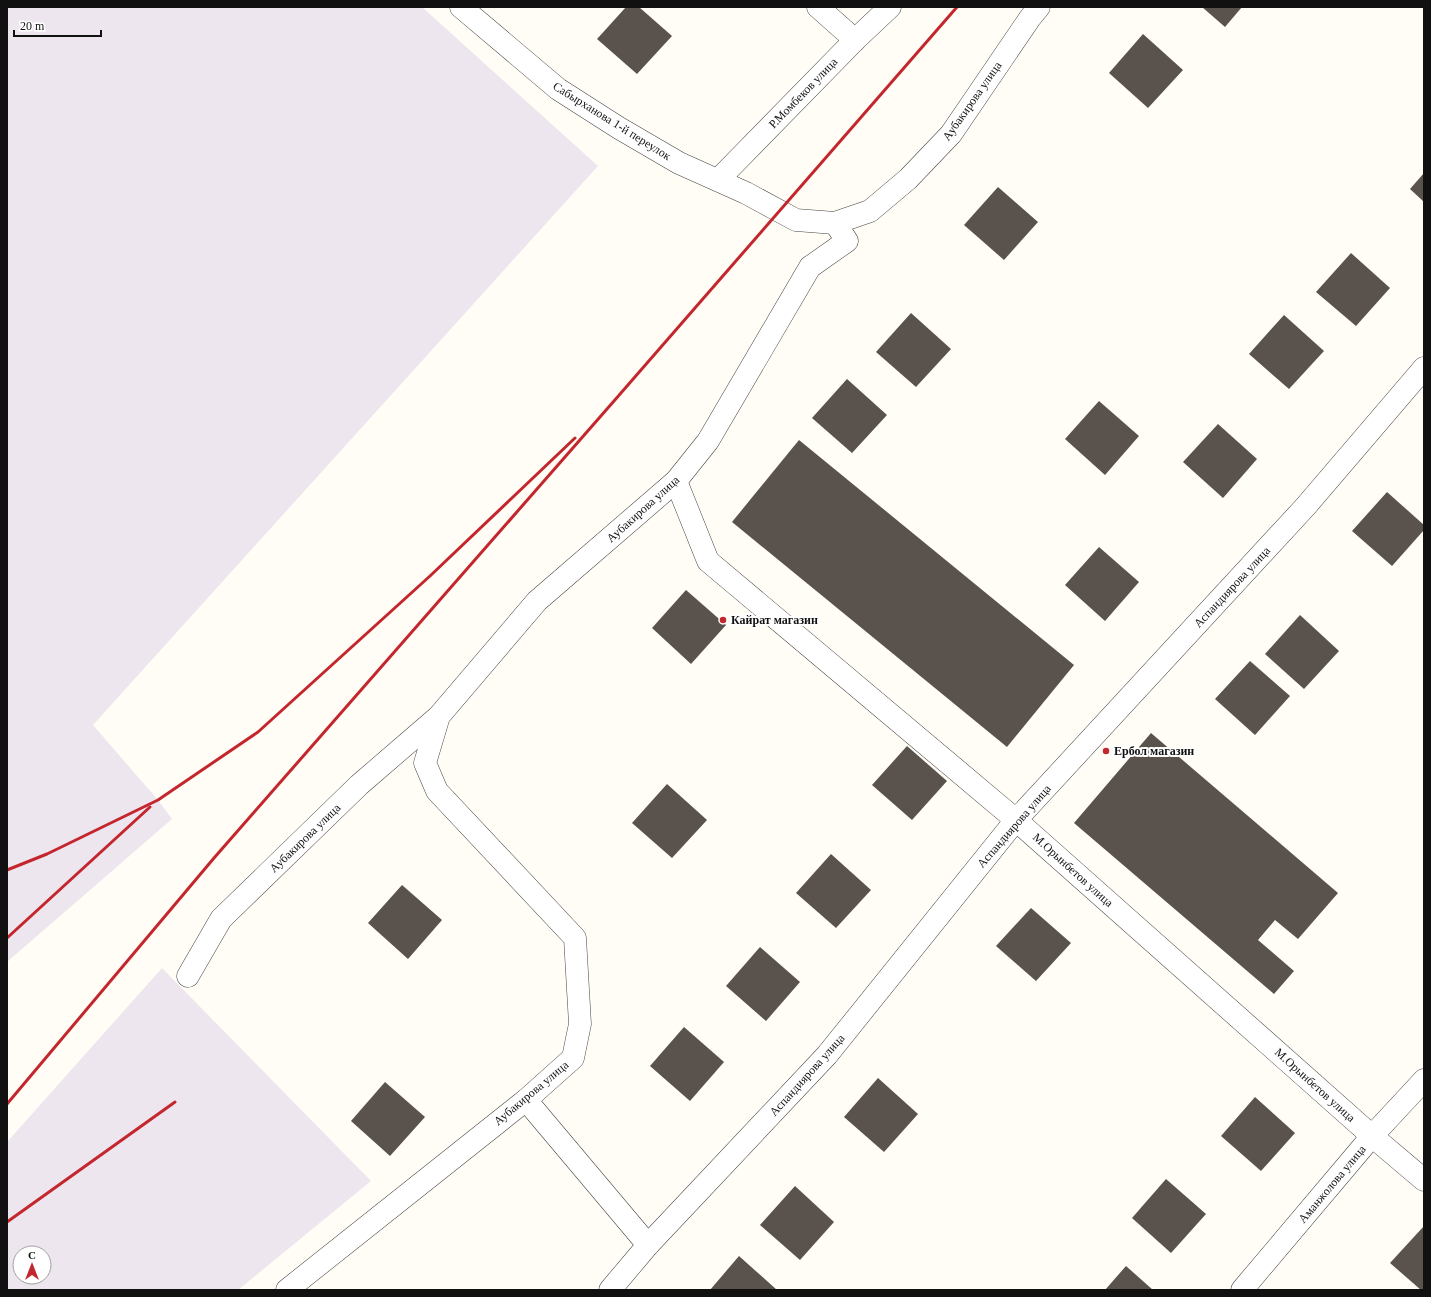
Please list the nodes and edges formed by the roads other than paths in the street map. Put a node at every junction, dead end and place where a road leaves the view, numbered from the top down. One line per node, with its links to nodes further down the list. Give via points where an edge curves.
1 (461, 7): 6 (street, Сабырханова 1-й переулок, via 558,89 679,163)
2 (818, 7): 5 (street)
3 (890, 7): 5 (street, Р.Момбеков улица)
4 (1039, 7): 8 (street, Аубакирова улица, via 951,134 908,179 870,211)
5 (855, 40): 6 (street, Р.Момбеков улица)
6 (718, 180): 7 (street, Сабырханова 1-й переулок)
7 (779, 210): 8 (street, Аубакирова улица, via 796,220)
8 (835, 222): 10 (street, Аубакирова улица, via 847,242 810,267 708,441)
9 (1424, 368): 12 (street, Аспандиярова улица, via 1306,506)
10 (676, 481): 11 (street, Аубакирова улица, via 537,602); 12 (street, М.Орынбетов улица, via 708,561)
11 (439, 716): 13 (street, Аубакирова улица, via 359,785 221,919); 15 (street, Аубакирова улица, via 425,763 437,791 575,938 580,1024 573,1058)
12 (1016, 820): 16 (street, М.Орынбетов улица); 18 (street, Аспандиярова улица, via 827,1055)
13 (188, 976)
14 (1424, 1080): 16 (street, Аманжолова улица)
15 (526, 1100): 18 (street); 19 (street, Аубакирова улица)
16 (1372, 1136): 17 (street, М.Орынбетов улица); 21 (street, Аманжолова улица)
17 (1424, 1180)
18 (648, 1245): 20 (street, Аспандиярова улица)
19 (287, 1290)
20 (610, 1290)
21 (1242, 1290)

